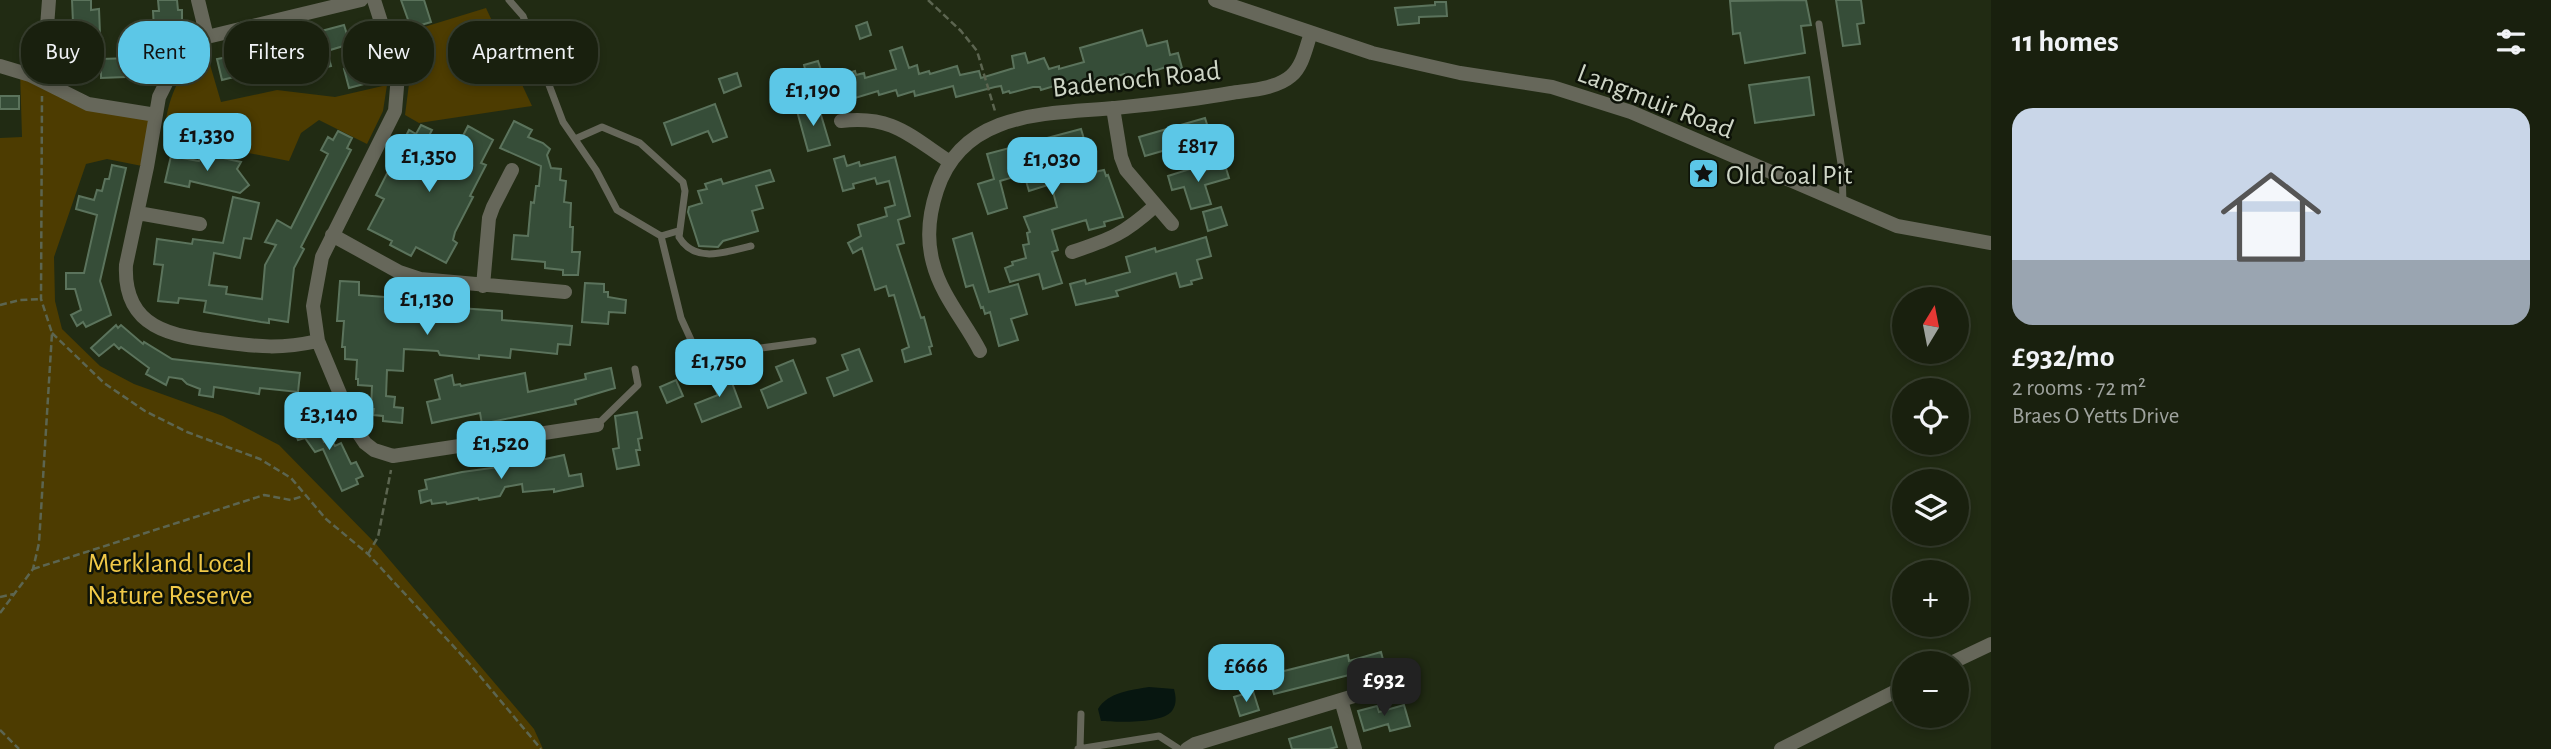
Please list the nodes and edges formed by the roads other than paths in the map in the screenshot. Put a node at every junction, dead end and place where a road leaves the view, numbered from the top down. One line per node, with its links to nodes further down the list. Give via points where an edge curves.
1 (49, 0): 7 (street)
2 (198, 0): 8 (street)
3 (361, 0): 11 (street)
4 (374, 0): 28 (street, via 398,75 396,102 388,128)
5 (509, 0): 19 (lane, via 523,16 563,122)
6 (1215, 0): 10 (street, Langmuir Road)
7 (47, 21)
8 (203, 21)
9 (1819, 24): 22 (lane, via 1842,170)
10 (1311, 33): 16 (street, Badenoch Road, via 1298,68 1280,83 1192,100); 22 (street, Langmuir Road, via 1372,53 1552,87 1596,100)
11 (210, 36)
12 (0, 66): 13 (street)
13 (21, 72)
14 (50, 84): 17 (street, via 88,104)
15 (164, 84): 17 (street)
16 (1113, 108): 20 (street, Badenoch Road, via 1041,113 999,124 975,138); 23 (street, via 1121,157 1135,183)
17 (156, 115): 24 (street)
18 (841, 121): 20 (street, via 890,124)
19 (575, 139): 27 (lane, via 602,127 640,143 675,173 685,191); 29 (lane, via 617,210)
20 (950, 162): 37 (street, Badenoch Road, via 933,204 930,245 940,282)
21 (512, 170): 33 (street, via 489,218)
22 (1843, 204): 30 (street, Langmuir Road, via 1897,226)
23 (1156, 205): 26 (street); 32 (street, via 1113,239)
24 (138, 213): 25 (street); 35 (street, via 125,279 134,305 164,333 270,348)
25 (200, 224)
26 (1172, 224)
27 (678, 231): 29 (lane); 31 (lane, via 682,242 696,252 711,255)
28 (332, 236): 33 (street, via 420,279); 35 (street, via 315,286)
29 (662, 236): 36 (lane, via 681,318 702,356)
30 (1991, 243)
31 (751, 246)
32 (1072, 252)
33 (483, 286): 34 (street)
34 (565, 292)
35 (318, 341): 39 (street, via 359,434 374,450 393,456)
36 (813, 341)
37 (980, 351)
38 (635, 369): 39 (lane, via 638,385)
39 (597, 425)
40 (1991, 644): 41 (street)
41 (1969, 654)
42 (1397, 683): 44 (street)
43 (1892, 693): 50 (street)
44 (1341, 700): 48 (street); 49 (street)
45 (1082, 714): 46 (lane)
46 (1079, 749): 47 (lane, via 1159,736)
47 (1179, 749)
48 (1187, 749)
49 (1355, 749)
50 (1782, 749)

